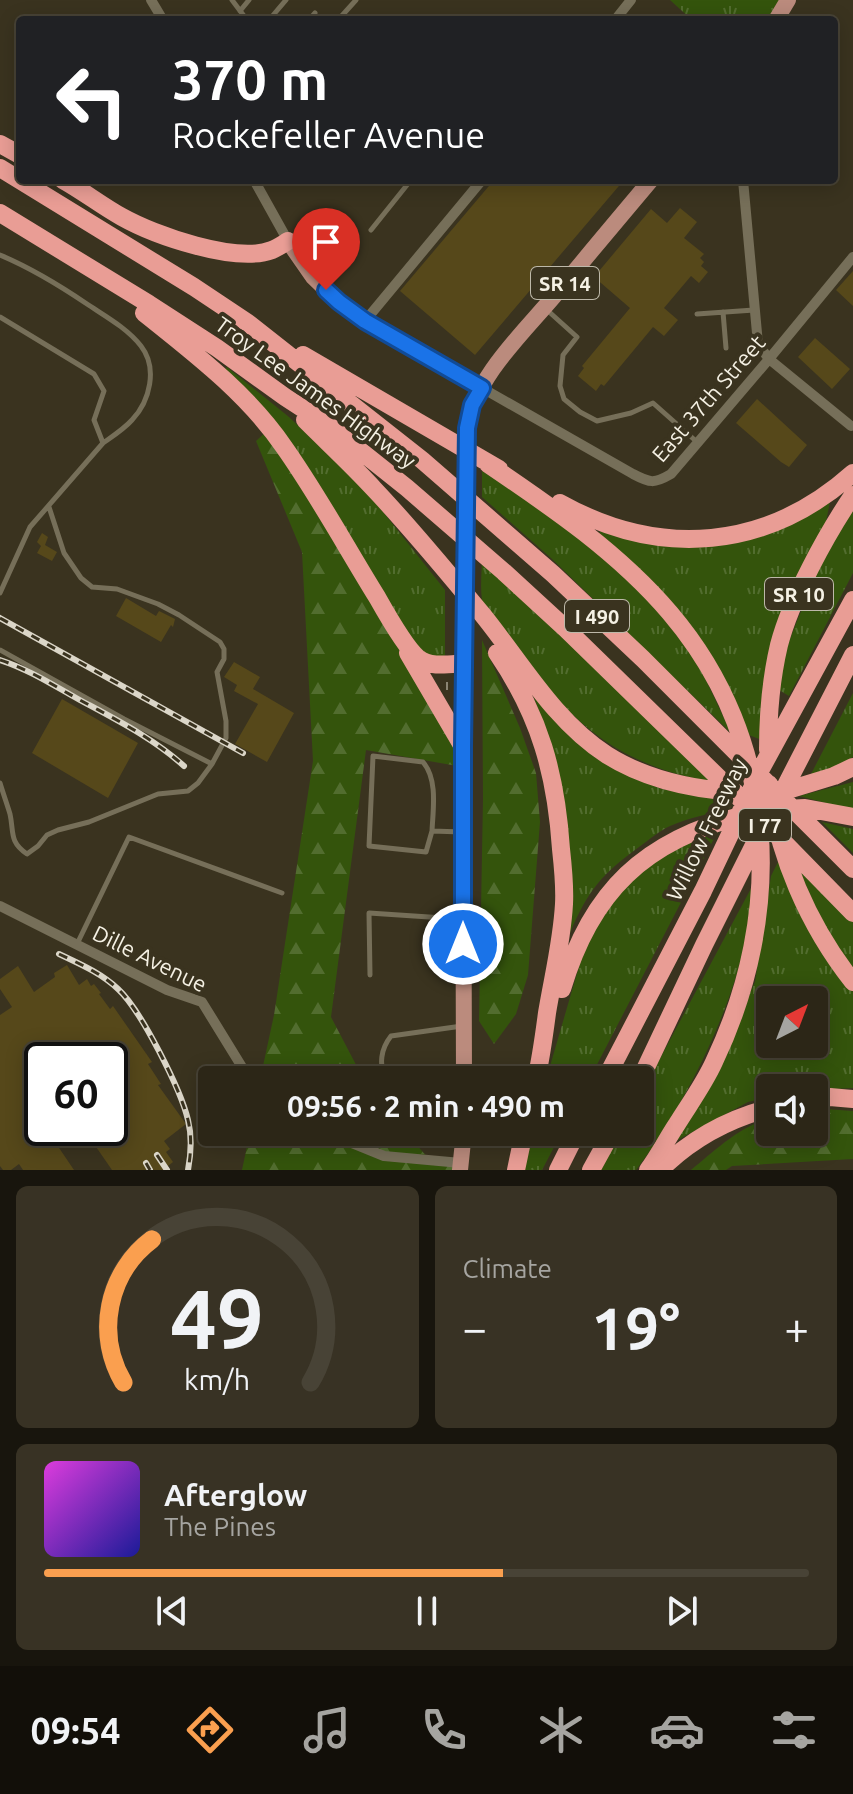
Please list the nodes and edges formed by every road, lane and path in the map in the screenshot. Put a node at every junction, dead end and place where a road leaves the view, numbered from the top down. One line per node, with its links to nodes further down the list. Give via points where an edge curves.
1 (232, 0): 6 (lane)
2 (249, 0): 6 (lane)
3 (286, 0): 9 (lane)
4 (356, 0): 11 (lane)
5 (631, 0): 12 (street)
6 (240, 11): 8 (lane)
7 (315, 13): 10 (lane)
8 (244, 16)
9 (272, 16)
10 (312, 16)
11 (342, 16)
12 (618, 16)
13 (26, 184): 32 (highway, Troy Lee James Highway / I 490)
14 (70, 184): 22 (highway, via 130,221 181,242 247,254 271,251)
15 (258, 184): 22 (street)
16 (408, 184): 21 (lane)
17 (479, 184): 31 (street)
18 (648, 184): 26 (main road, SR 14)
19 (743, 184): 27 (street)
20 (0, 213): 25 (highway, Troy Lee James Highway)
21 (371, 230)
22 (288, 241): 31 (main road, via 313,277)
23 (0, 255): 38 (lane, via 101,313 147,356 151,381 142,408)
24 (853, 257): 34 (street, East 37th Street)
25 (83, 263): 37 (highway, Troy Lee James Highway, via 217,348 285,397 307,423); 47 (highway, via 216,373 261,419 283,445)
26 (544, 308): 35 (main road, SR 14); 39 (lane, via 577,337 563,355 564,399 597,421 653,403)
27 (755, 310): 28 (lane); 34 (street, via 758,344)
28 (723, 312): 29 (lane); 33 (lane)
29 (697, 314)
30 (0, 317): 38 (lane, via 98,379 104,391 94,420)
31 (365, 321): 35 (main road)
32 (248, 323): 40 (highway); 58 (highway, Troy Lee James Highway / I 490, via 422,460 553,574)
33 (726, 348)
34 (769, 359): 36 (street); 39 (street, East 37th Street)
35 (482, 388): 39 (street, East 37th Street, via 652,482 671,474); 49 (main road, SR 14, via 467,428)
36 (851, 426)
37 (328, 433): 44 (highway); 61 (highway, Troy Lee James Highway / I 490, via 407,488 555,619)
38 (103, 443): 43 (lane)
39 (698, 443)
40 (488, 464): 41 (highway, via 600,523 647,535 703,539 793,515); 86 (highway, via 625,566 669,612 709,668 748,757 762,873 744,981 701,1087)
41 (853, 473)
42 (853, 495): 65 (highway, SR 10, via 821,550 780,643 768,772 791,873 823,938)
43 (49, 507): 45 (lane, via 30,527); 52 (lane, via 64,553 92,587 117,589 158,604 220,642 224,659 217,672 226,738)
44 (420, 542): 53 (highway, via 567,721 627,766 682,785 775,794); 70 (highway, via 509,671 534,718 553,780 564,901)
45 (0, 593)
46 (853, 600): 72 (highway, Willow Freeway / I 77, via 762,767)
47 (386, 612): 49 (highway, via 423,662 439,664); 51 (highway)
48 (0, 650): 52 (lane)
49 (464, 655): 51 (main road, SR 14)
50 (853, 655): 73 (highway, I 77)
51 (463, 747): 57 (main road, SR 14)
52 (212, 764): 54 (lane, via 188,791 158,794 58,830 27,854 12,834)
53 (853, 767)
54 (0, 783)
55 (849, 816): 71 (highway, via 805,808 764,810 680,837 647,857 603,899 589,921)
56 (432, 831): 56 (lane, via 426,852 369,846 373,756 423,762 429,769); 57 (lane)
57 (463, 832): 62 (main road, SR 14)
58 (853, 869)
59 (282, 893): 63 (lane, via 129,837)
60 (0, 906): 63 (street, Dille Avenue)
61 (853, 913)
62 (463, 917): 64 (lane, via 369,913); 66 (main road, SR 14)
63 (77, 945): 67 (street, Dille Avenue, via 202,1002)
64 (370, 975)
65 (853, 982)
66 (463, 1025): 68 (lane, via 391,1036); 69 (main road, SR 14)
67 (241, 1066)
68 (381, 1066)
69 (464, 1066)
70 (539, 1066)
71 (540, 1066)
72 (612, 1066)
73 (647, 1066)
74 (828, 1097): 75 (highway)
75 (853, 1099)
76 (756, 1112): 87 (highway, via 692,1142)
77 (359, 1146): 82 (street, via 384,1156)
78 (463, 1146): 82 (main road)
79 (521, 1146): 83 (highway)
80 (570, 1146): 84 (highway)
81 (604, 1146): 85 (highway)
82 (461, 1167)
83 (516, 1170)
84 (558, 1170)
85 (591, 1170)
86 (648, 1170)
87 (660, 1170)

